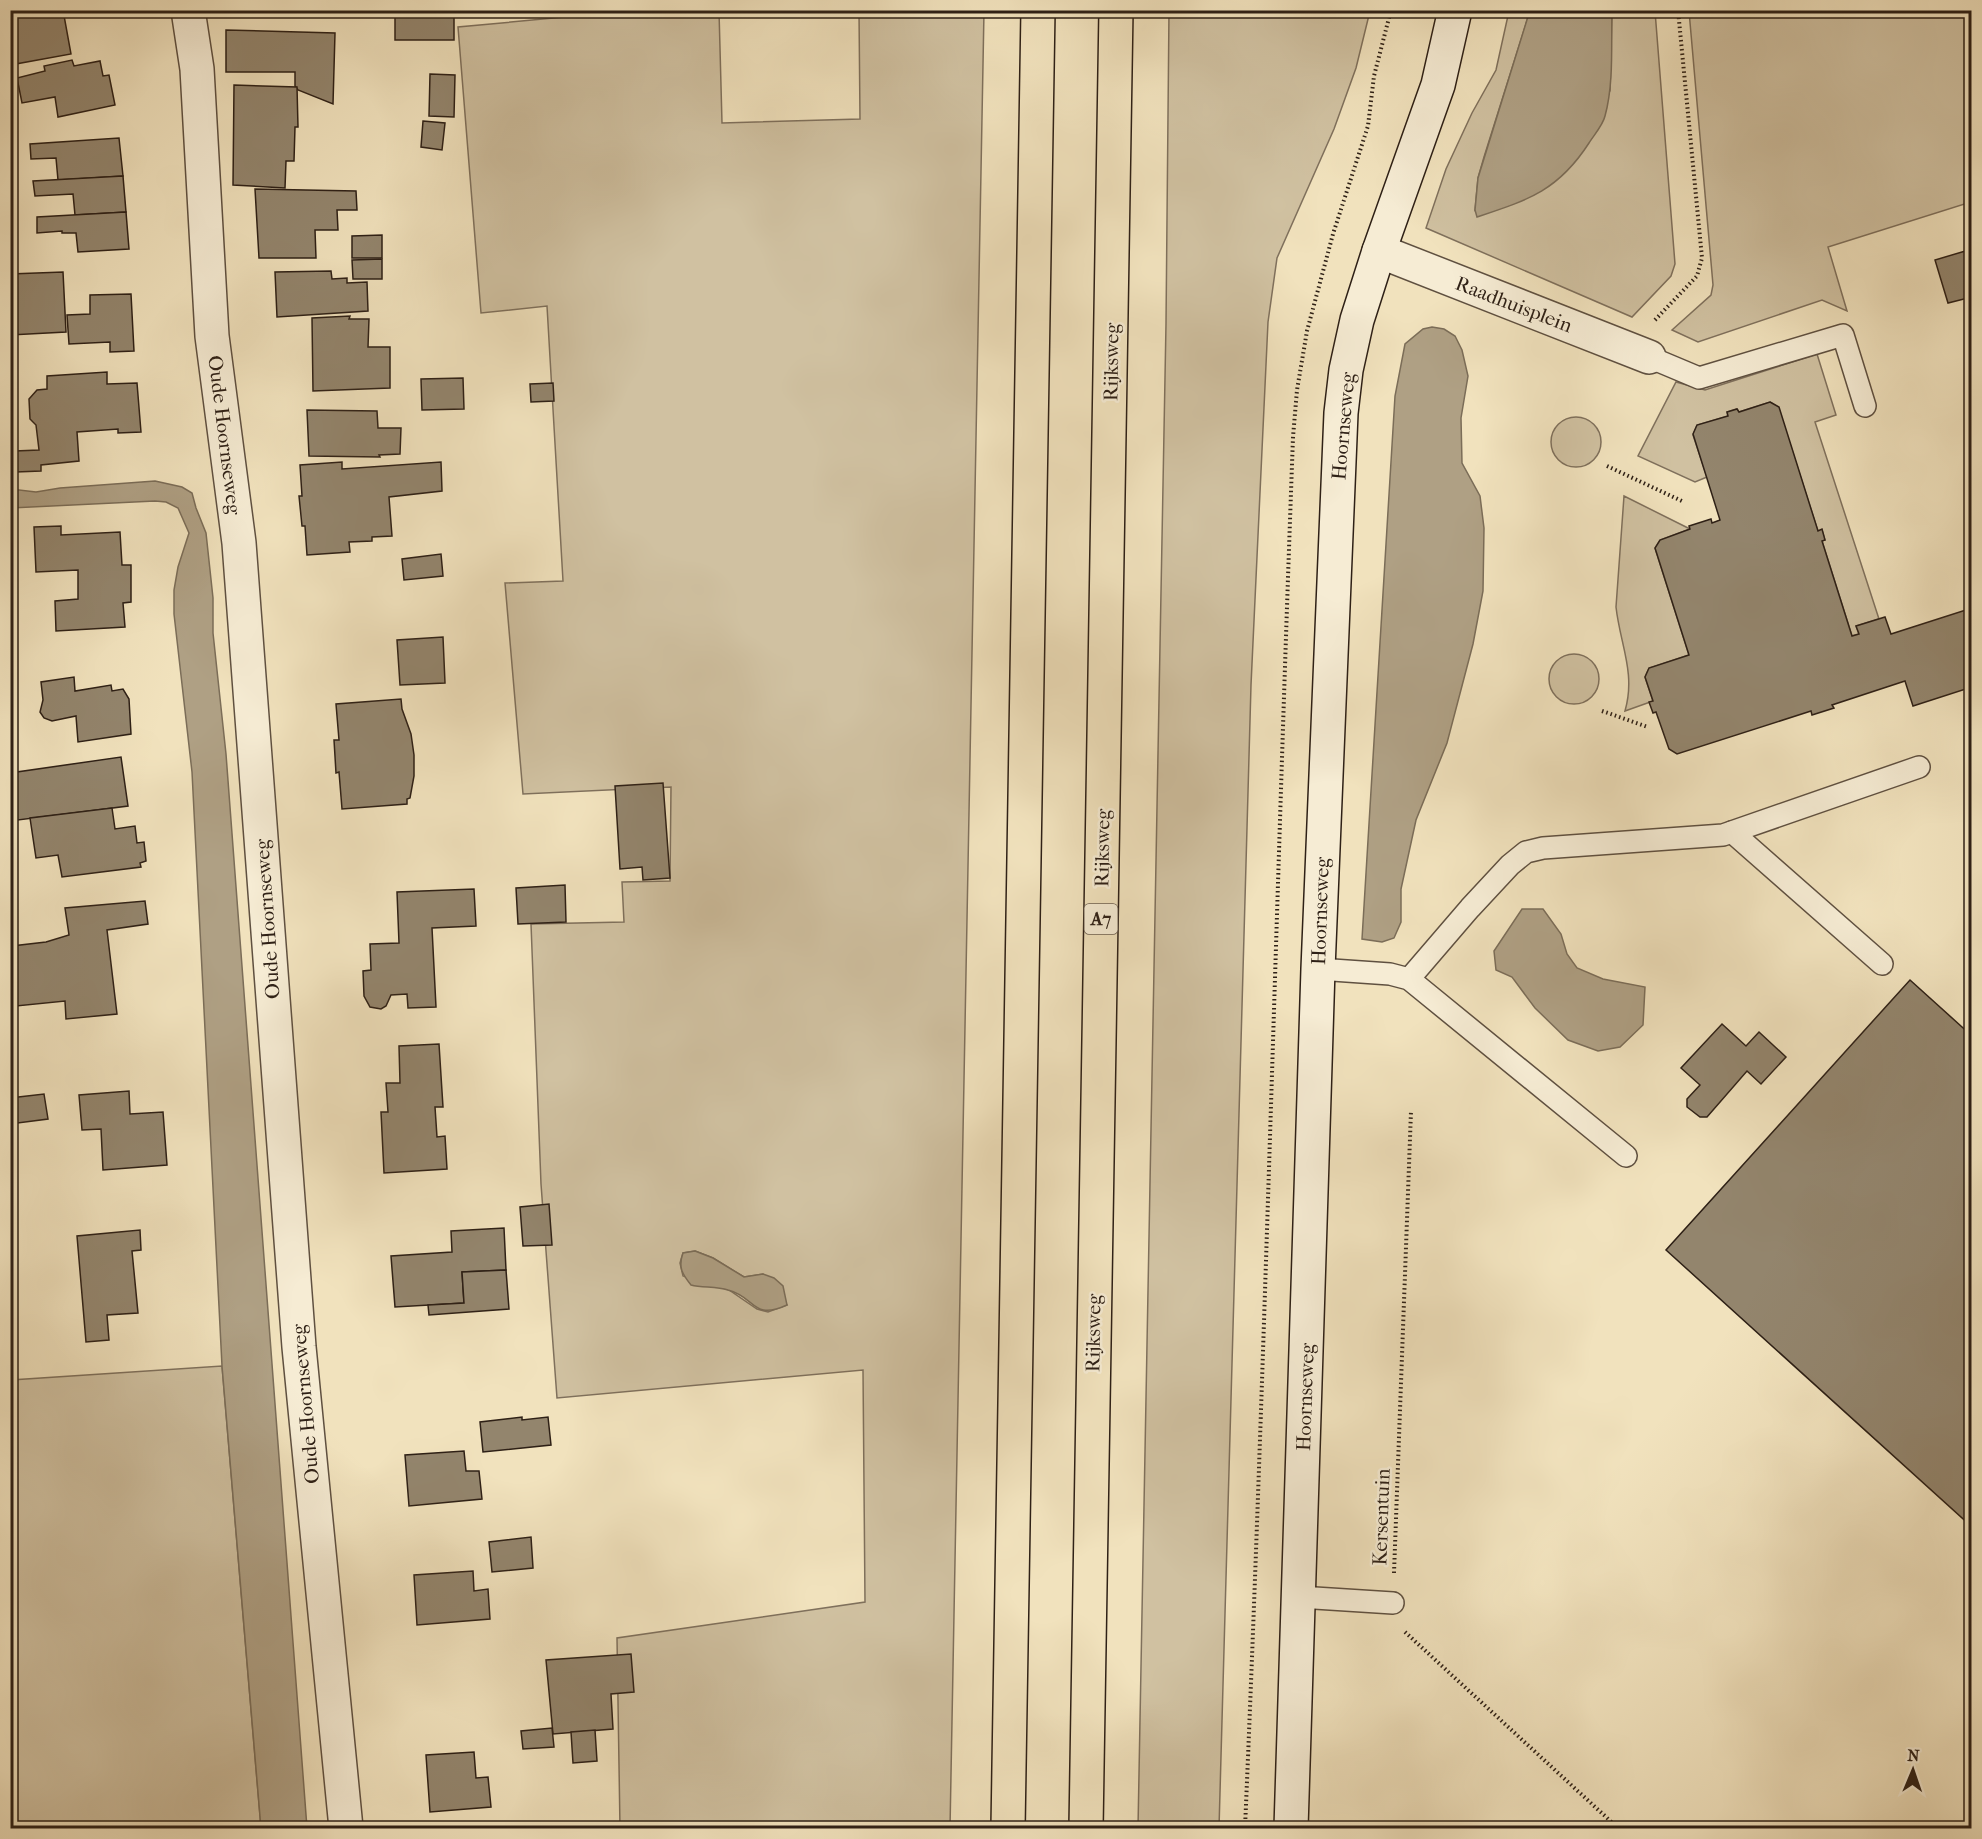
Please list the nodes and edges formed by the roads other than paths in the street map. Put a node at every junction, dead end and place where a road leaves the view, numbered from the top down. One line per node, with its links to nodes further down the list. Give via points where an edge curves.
1 (188, 10): 16 (street, Oude Hoornseweg, via 197,69 212,336 239,543 299,1347)
2 (1038, 10): 17 (highway)
3 (1116, 10): 18 (highway, Rijksweg / A7)
4 (1455, 10): 5 (street, Hoornseweg, via 1438,85)
5 (1378, 251): 6 (street, Raadhuisplein); 11 (street, Hoornseweg, via 1357,320 1341,413)
6 (1649, 357): 7 (lane, via 1699,378 1843,334)
7 (1865, 406)
8 (1920, 767): 9 (lane)
9 (1732, 832): 10 (lane); 12 (lane, via 1526,852)
10 (1882, 964)
11 (1318, 969): 12 (lane); 14 (street, Hoornseweg)
12 (1409, 978): 13 (lane)
13 (1626, 1156)
14 (1299, 1597): 15 (lane); 19 (street, Hoornseweg)
15 (1393, 1603)
16 (346, 1828)
17 (1008, 1828)
18 (1086, 1828)
19 (1291, 1828)

